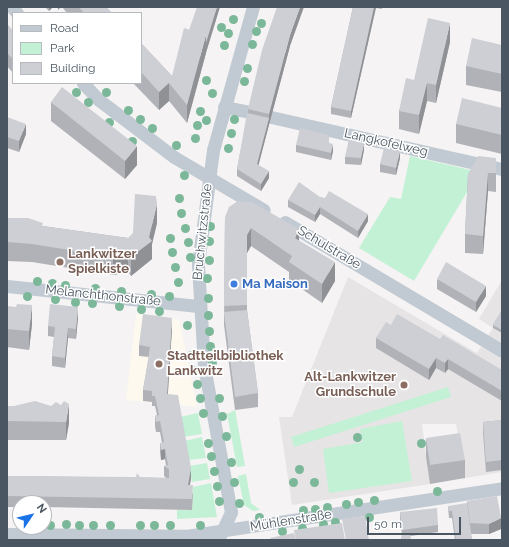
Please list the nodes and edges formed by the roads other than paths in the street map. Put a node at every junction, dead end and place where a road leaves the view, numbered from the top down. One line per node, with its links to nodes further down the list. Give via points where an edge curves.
1 (253, 7): 3 (street, Bruchwitzstraße)
2 (84, 84): 7 (street, Schulstraße, via 139,131)
3 (224, 107): 4 (street); 7 (street, Bruchwitzstraße)
4 (250, 112)
5 (271, 117): 6 (street, Langkofelweg)
6 (502, 169)
7 (208, 178): 9 (street, Bruchwitzstraße, via 200,236); 10 (street, Schulstraße)
8 (7, 286): 9 (street, Melanchthonstraße)
9 (198, 306): 13 (street, Bruchwitzstraße, via 204,366 231,512)
10 (502, 350)
11 (502, 488): 13 (street, Mühlenstraße)
12 (7, 534): 13 (street, Mühlenstraße)
13 (221, 536)

